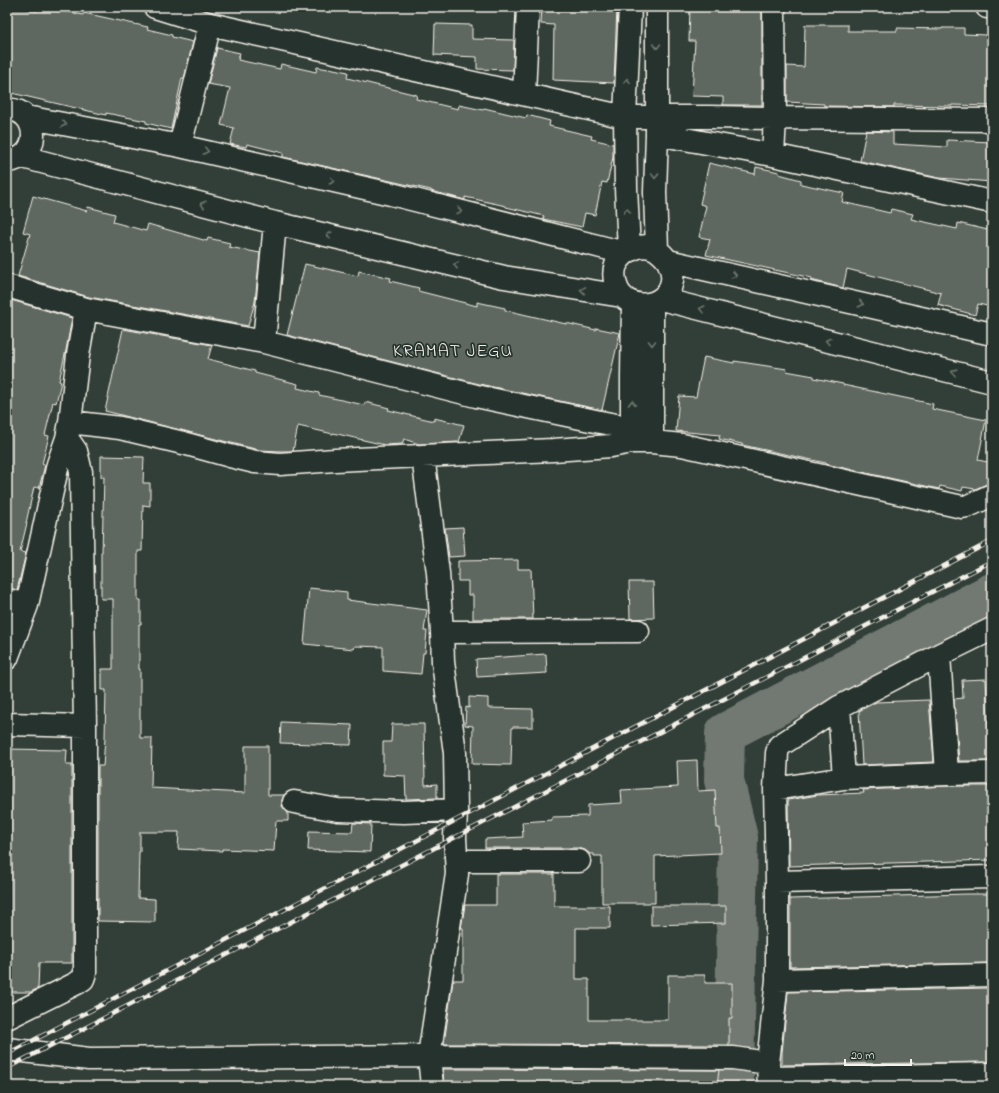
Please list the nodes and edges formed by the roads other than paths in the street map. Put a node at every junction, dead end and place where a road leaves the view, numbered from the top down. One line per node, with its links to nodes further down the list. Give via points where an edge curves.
1 (155, 7): 8 (street)
2 (528, 7): 9 (street)
3 (630, 7): 11 (street, one-way to 3)
4 (657, 7): 14 (street, one-way to 14)
5 (774, 7): 12 (street)
6 (986, 7): 7 (street)
7 (992, 7)
8 (210, 24): 9 (street); 15 (street)
9 (524, 94): 11 (street)
10 (16, 113): 15 (street, one-way to 15); 17 (street, via 32,126 34,138 30,148)
11 (625, 117): 14 (street); 20 (street, one-way to 11)
12 (774, 118): 13 (street); 14 (street); 16 (street)
13 (992, 120)
14 (657, 125): 16 (street); 21 (street, one-way to 21, via 655,192)
15 (180, 146): 20 (street, one-way to 20)
16 (773, 155): 18 (street)
17 (15, 159): 19 (street, one-way to 17)
18 (992, 202)
19 (275, 223): 23 (street, one-way to 19, via 504,277); 26 (street)
20 (627, 251): 21 (street, via 636,247 650,247); 23 (street, via 618,260 614,269 616,288)
21 (663, 255): 23 (street, via 672,271 668,291); 25 (street, one-way to 25)
22 (7, 286): 24 (street)
23 (642, 301): 27 (street, one-way to 23); 29 (street)
24 (86, 309): 26 (street); 28 (street)
25 (992, 334)
26 (264, 342): 29 (street)
27 (992, 382)
28 (69, 430): 30 (street, via 120,428 255,462 280,464); 32 (street); 40 (street, via 81,472)
29 (642, 435): 30 (street, via 610,446 591,448); 31 (street, via 962,507)
30 (423, 456): 34 (street, via 438,573)
31 (992, 495)
32 (17, 603): 37 (street)
33 (992, 629): 36 (street)
34 (442, 632): 35 (street); 46 (street, via 443,662 455,753)
35 (638, 632)
36 (938, 655): 38 (street); 42 (street)
37 (7, 658)
38 (839, 707): 43 (street); 44 (street, via 779,746)
39 (7, 724): 40 (street)
40 (85, 726): 53 (street, via 85,976 77,983)
41 (992, 773): 42 (street)
42 (947, 774): 43 (street)
43 (844, 778): 44 (street)
44 (774, 789): 50 (street)
45 (294, 802): 46 (street, via 338,810)
46 (456, 810): 47 (street, via 454,838)
47 (457, 861): 48 (street); 55 (street)
48 (579, 861)
49 (992, 877): 50 (street)
50 (777, 882): 52 (street)
51 (992, 975): 52 (street)
52 (777, 980): 56 (street)
53 (7, 1018)
54 (7, 1050): 55 (street, via 89,1059)
55 (429, 1056): 56 (street); 58 (street)
56 (758, 1069): 57 (street)
57 (992, 1074)
58 (432, 1086)

